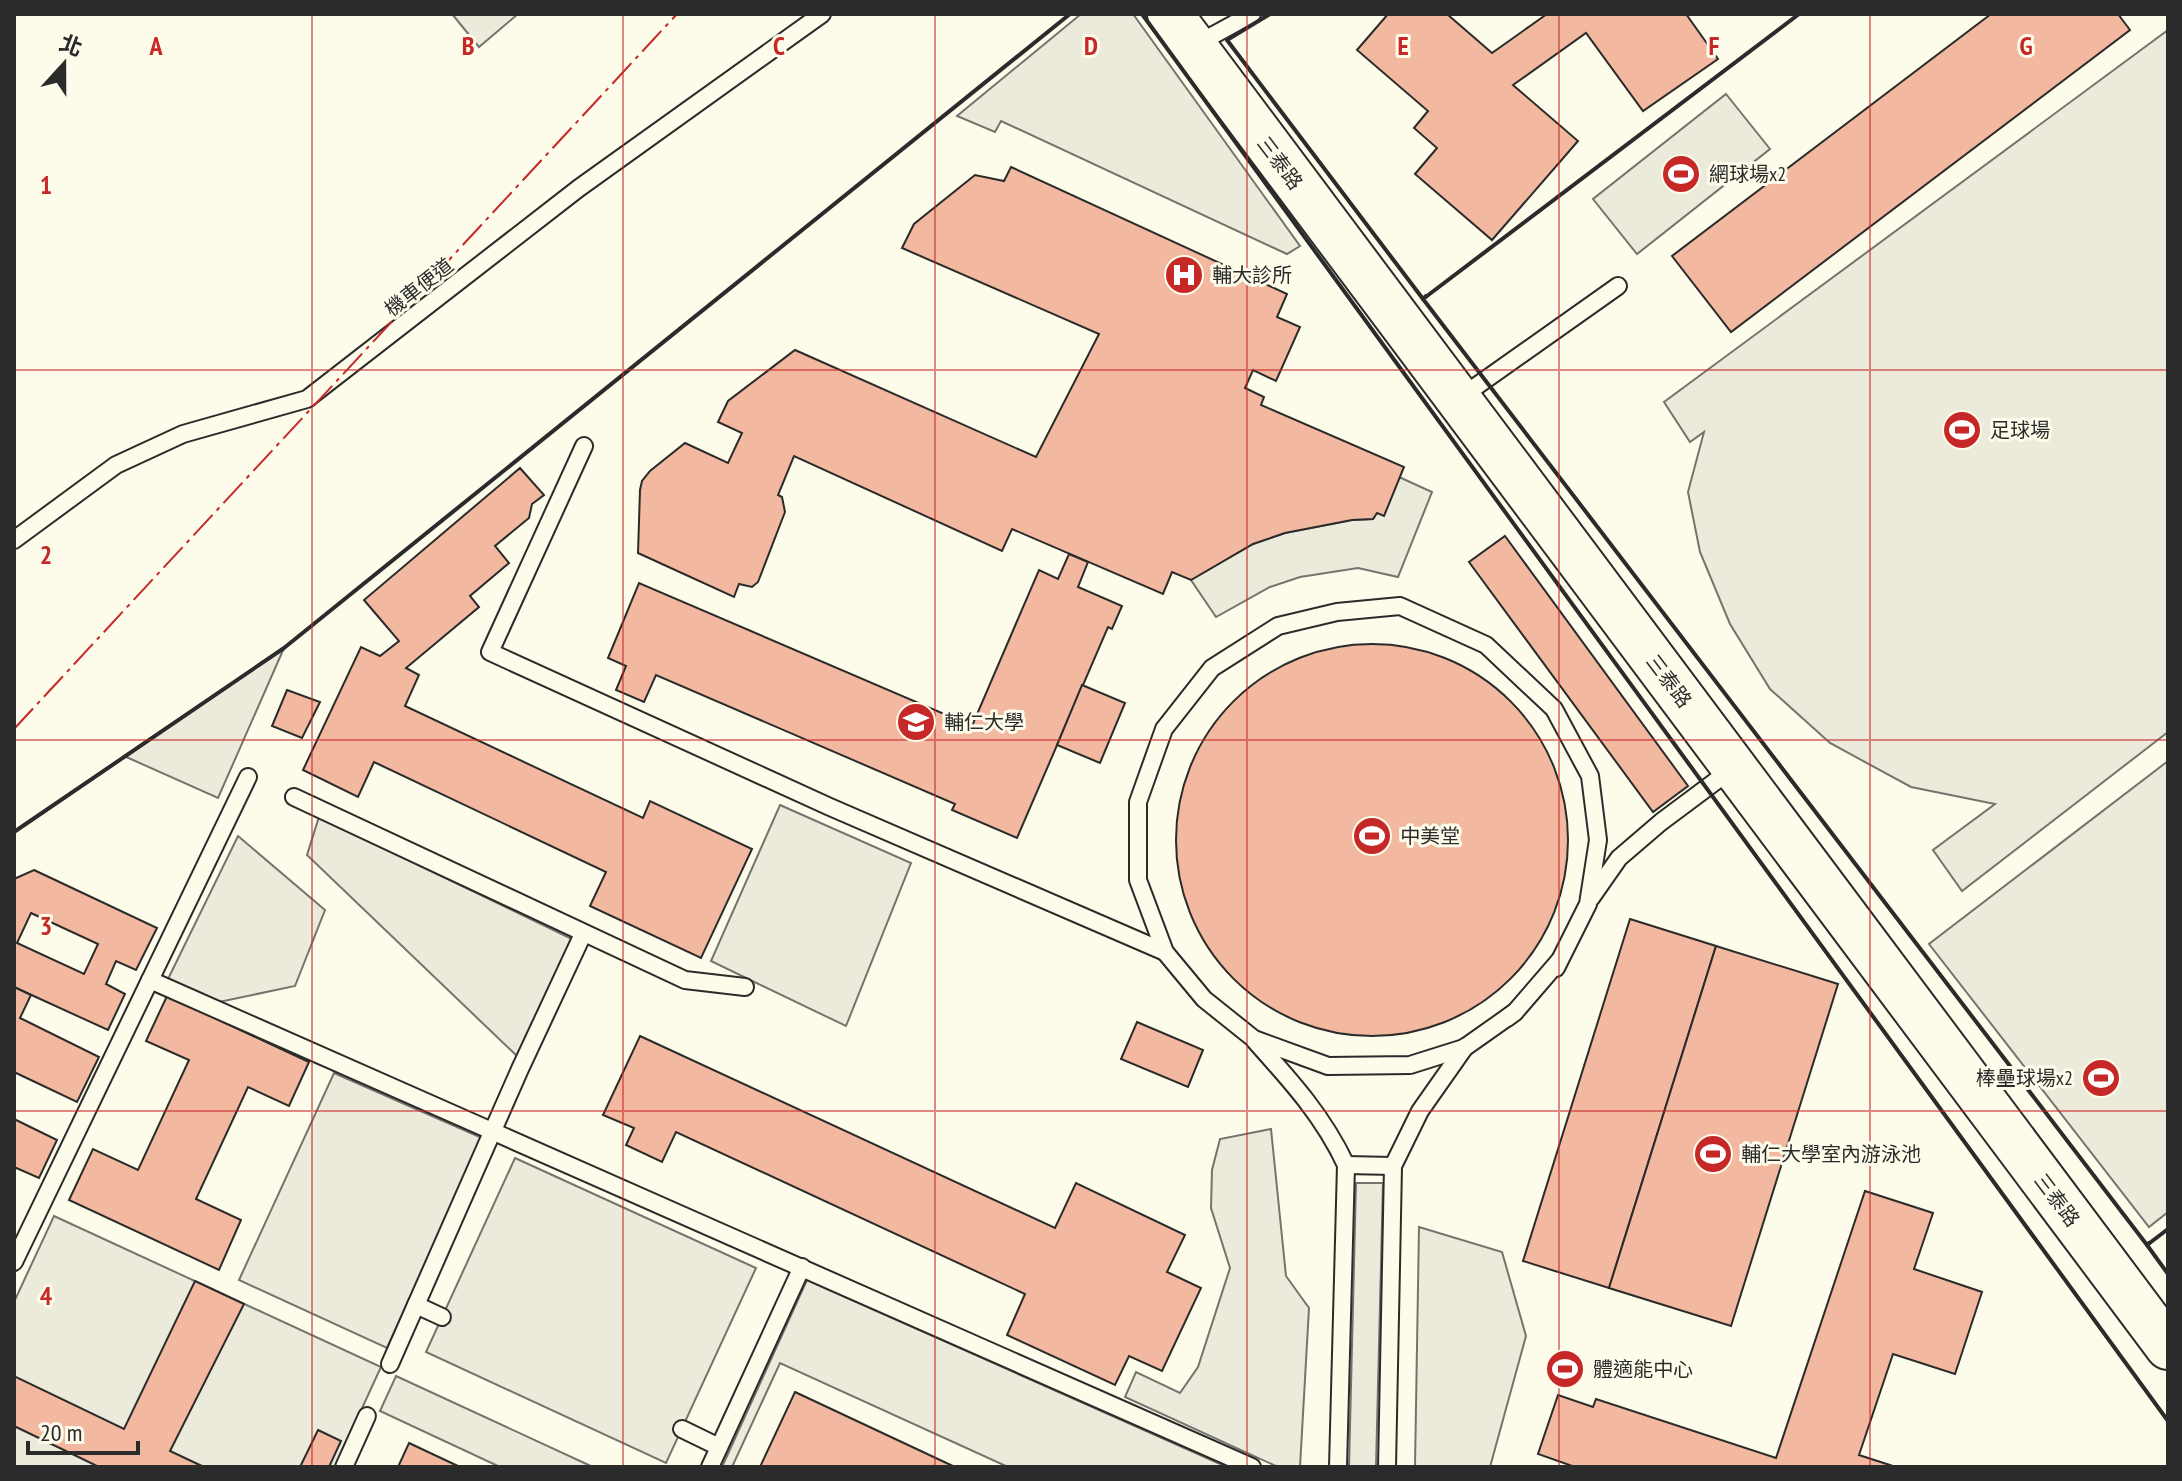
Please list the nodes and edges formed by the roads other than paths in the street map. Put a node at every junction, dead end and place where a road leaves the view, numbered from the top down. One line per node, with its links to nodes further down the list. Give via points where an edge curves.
1 (822, 14): 7 (lane, 機車便道, via 579,188 307,399 183,434 116,465)
2 (1252, 14): 3 (lane)
3 (1182, 30): 5 (street, 三泰路)
4 (1618, 286): 5 (lane)
5 (1459, 398): 8 (street, 三泰路)
6 (584, 446): 11 (lane, via 490,652)
7 (14, 540)
8 (1734, 768): 15 (lane, via 1619,858); 29 (street, 三泰路)
9 (248, 777): 18 (lane)
10 (294, 797): 16 (lane)
11 (830, 807): 12 (lane); 13 (lane)
12 (822, 823)
13 (878, 828): 14 (lane); 17 (lane)
14 (871, 845)
15 (1588, 904): 17 (lane, via 1598,840 1590,776 1554,709 1486,645 1400,606 1337,612 1278,626 1212,668 1164,729 1138,802 1138,880); 21 (lane, via 1556,968 1515,1012)
16 (583, 934): 19 (lane, via 685,980); 22 (lane)
17 (1165, 952): 20 (lane, via 1204,999)
18 (150, 980): 22 (lane); 25 (lane)
19 (745, 987)
20 (1254, 1039): 21 (lane, via 1328,1066 1410,1065); 23 (lane, via 1307,1099)
21 (1464, 1048): 24 (lane, via 1420,1111)
22 (493, 1131): 26 (lane, via 679,1223); 27 (lane)
23 (1346, 1165): 24 (lane); 37 (lane)
24 (1393, 1166): 38 (lane)
25 (14, 1262)
26 (802, 1267): 33 (lane); 36 (lane)
27 (416, 1305): 28 (lane); 30 (lane)
28 (442, 1317)
29 (2168, 1347)
30 (390, 1364)
31 (367, 1416): 34 (lane)
32 (682, 1429): 33 (lane)
33 (719, 1447): 35 (lane)
34 (344, 1467)
35 (710, 1467)
36 (1252, 1467)
37 (1338, 1467)
38 (1387, 1467)

